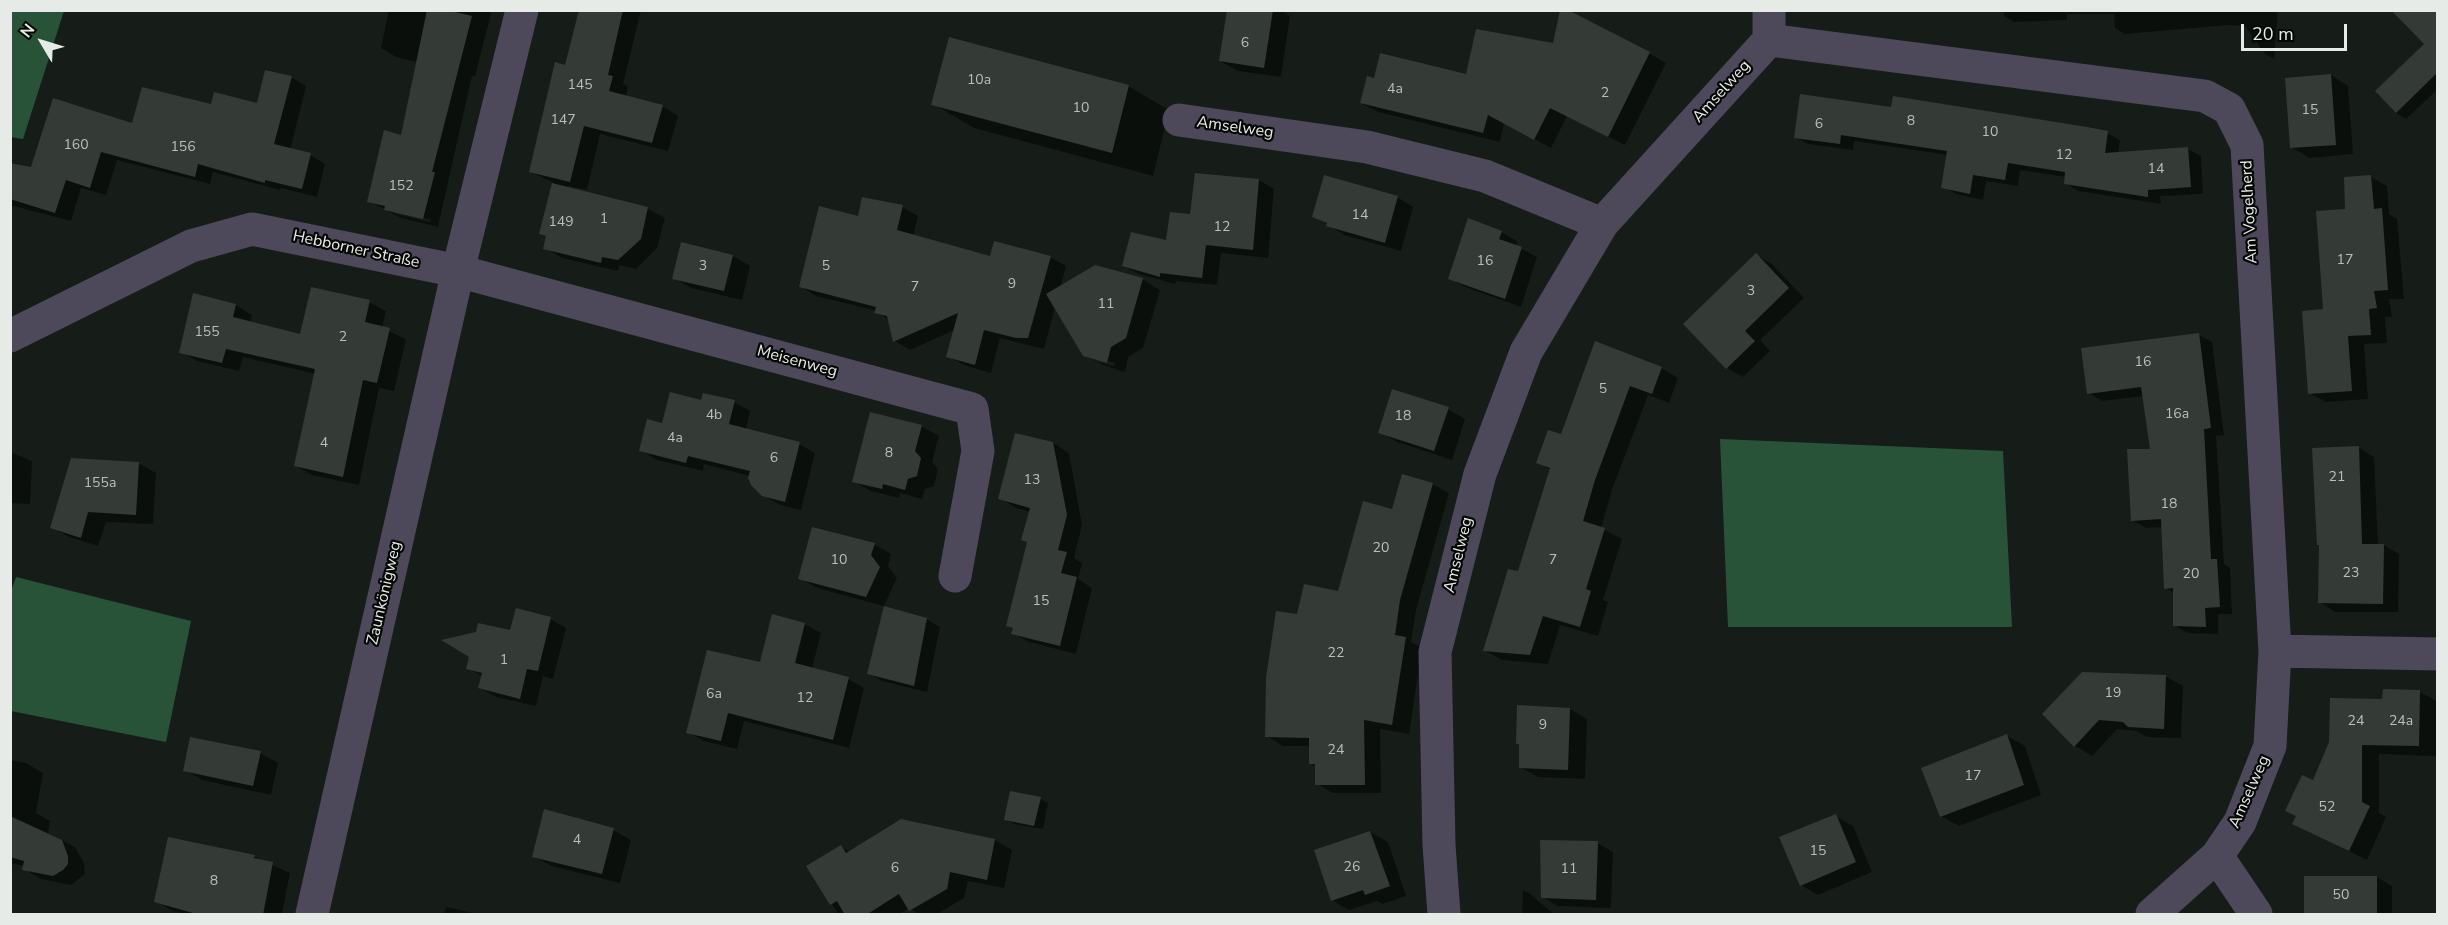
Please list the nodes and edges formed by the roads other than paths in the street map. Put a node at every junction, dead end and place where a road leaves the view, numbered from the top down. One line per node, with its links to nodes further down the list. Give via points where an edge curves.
1 (522, 10): 5 (street)
2 (1769, 25): 4 (street, Amselweg); 8 (street, Am Vogelherd, via 2205,96 2229,109 2247,145)
3 (1179, 120): 4 (street, Amselweg, via 1377,149 1485,176)
4 (1602, 224): 12 (street, Amselweg, via 1526,352 1480,474 1435,652)
5 (458, 271): 6 (street, Hebborner Straße, via 252,229 191,246); 7 (street, Meisenweg, via 972,409 978,451); 11 (street, Zaunkönigweg)
6 (10, 336)
7 (955, 576)
8 (2275, 651): 9 (street); 10 (street, Amselweg, via 2270,746 2240,822)
9 (2438, 654)
10 (2217, 856): 13 (street, Amselweg); 14 (street)
11 (312, 915)
12 (1444, 915)
13 (2152, 915)
14 (2256, 915)

